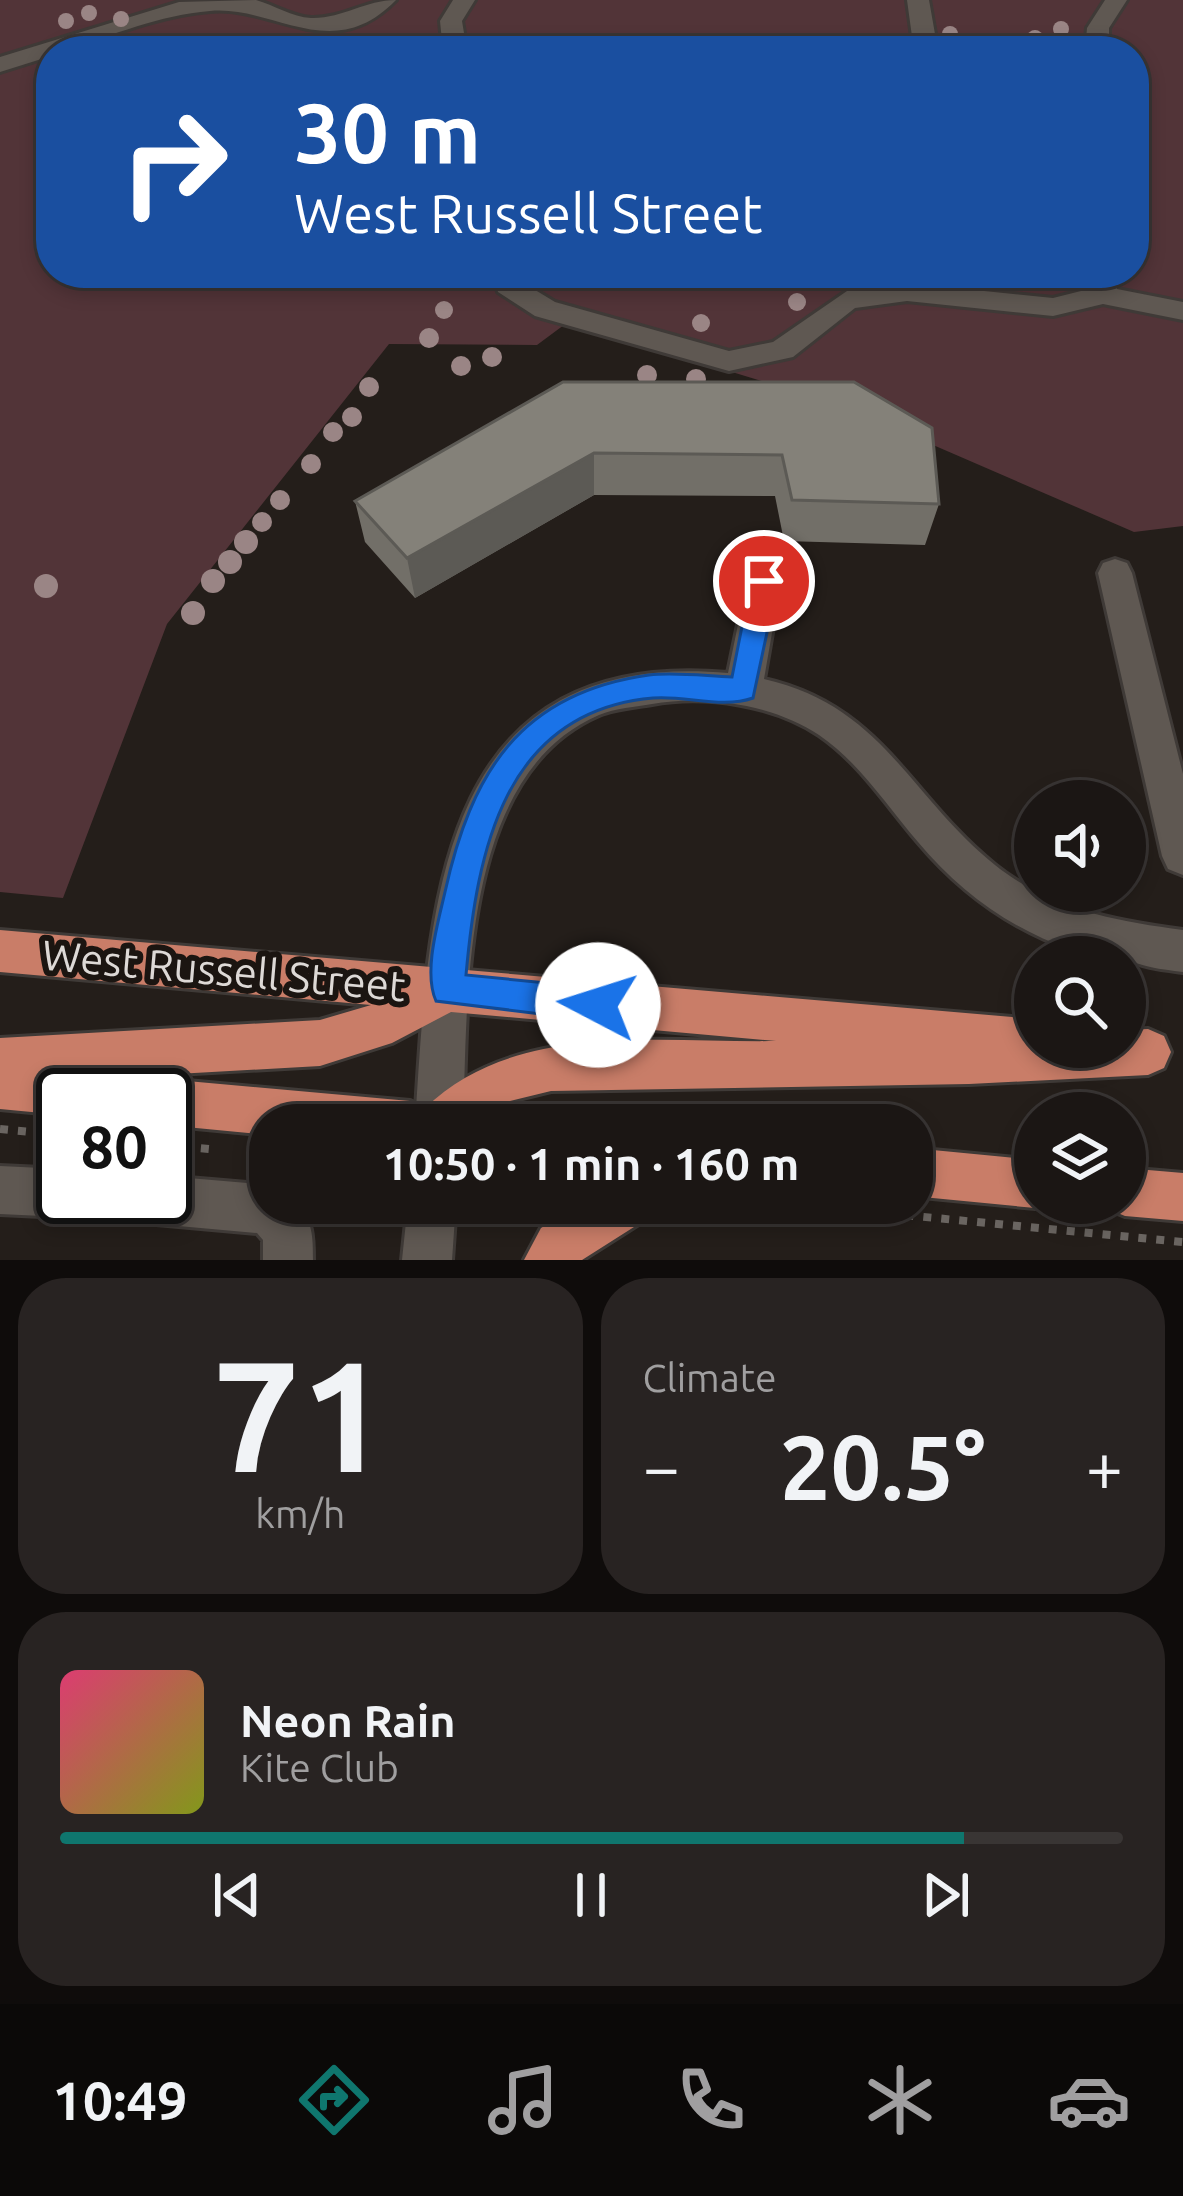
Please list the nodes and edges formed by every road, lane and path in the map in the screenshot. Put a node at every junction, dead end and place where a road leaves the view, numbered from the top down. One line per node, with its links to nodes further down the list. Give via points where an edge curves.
1 (385, 0): 5 (street, via 315,25 254,4 211,3)
2 (464, 0): 6 (street, via 451,21)
3 (918, 0): 7 (street)
4 (1116, 0): 8 (street)
5 (99, 36)
6 (453, 36)
7 (924, 36)
8 (1098, 36)
9 (36, 54): 10 (street)
10 (0, 65)
11 (511, 288): 12 (street, via 545,309 729,361 782,350 847,300 907,292 1053,307)
12 (1093, 288)
13 (1114, 288): 14 (street)
14 (1183, 311)
15 (1115, 573): 18 (street)
16 (764, 581): 17 (street)
17 (743, 690): 20 (street, West Russell Street, via 787,701 860,744 956,857 1036,918 1091,938); 21 (street, West Russell Street, via 653,686 603,696 520,748 473,833)
18 (1183, 856)
19 (0, 951): 21 (highway, West Russell Street)
20 (1183, 951)
21 (448, 990): 22 (highway, West Russell Street); 24 (highway, via 392,1021 320,1043); 27 (street)
22 (1014, 1040)
23 (1165, 1053): 28 (highway, via 551,1068 507,1075)
24 (0, 1060)
25 (0, 1086): 26 (highway)
26 (36, 1090)
27 (441, 1104)
28 (463, 1104)
29 (192, 1105): 30 (highway)
30 (249, 1110)
31 (0, 1129): 32 (path)
32 (36, 1132)
33 (933, 1176): 34 (highway)
34 (1014, 1182)
35 (0, 1190): 36 (street)
36 (36, 1191)
37 (1146, 1194): 38 (highway)
38 (1183, 1198)
39 (192, 1203): 44 (street, via 268,1209)
40 (933, 1218): 43 (path)
41 (431, 1224): 45 (street)
42 (594, 1224): 46 (highway)
43 (1183, 1242)
44 (288, 1245)
45 (428, 1260)
46 (549, 1260)

